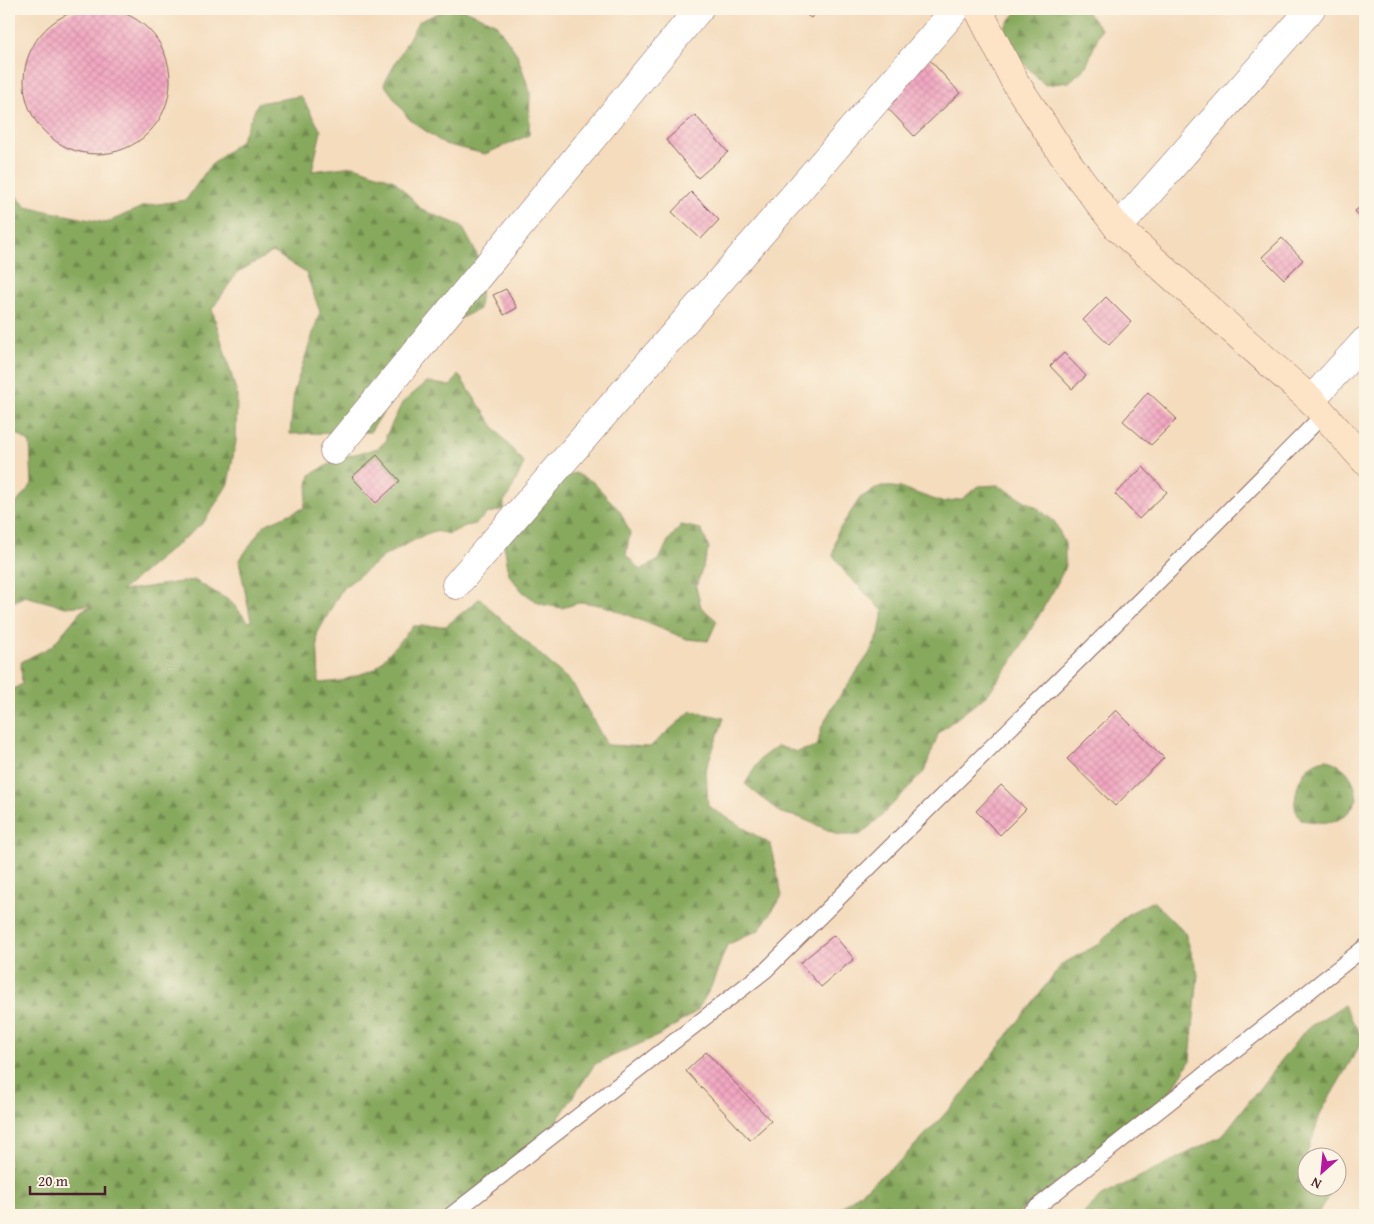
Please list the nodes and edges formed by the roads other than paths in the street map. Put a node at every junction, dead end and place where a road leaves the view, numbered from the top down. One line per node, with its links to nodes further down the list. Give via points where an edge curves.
1 (699, 9): 8 (street)
2 (956, 9): 10 (street)
3 (978, 9): 5 (street, via 1015,82 1069,164)
4 (1311, 9): 5 (street)
5 (1118, 228): 7 (street)
6 (1365, 341): 7 (street)
7 (1317, 407): 9 (street); 12 (lane, via 1165,575 766,970)
8 (334, 451)
9 (1365, 461)
10 (456, 584)
11 (1365, 947): 13 (lane)
12 (451, 1215)
13 (1026, 1215)

